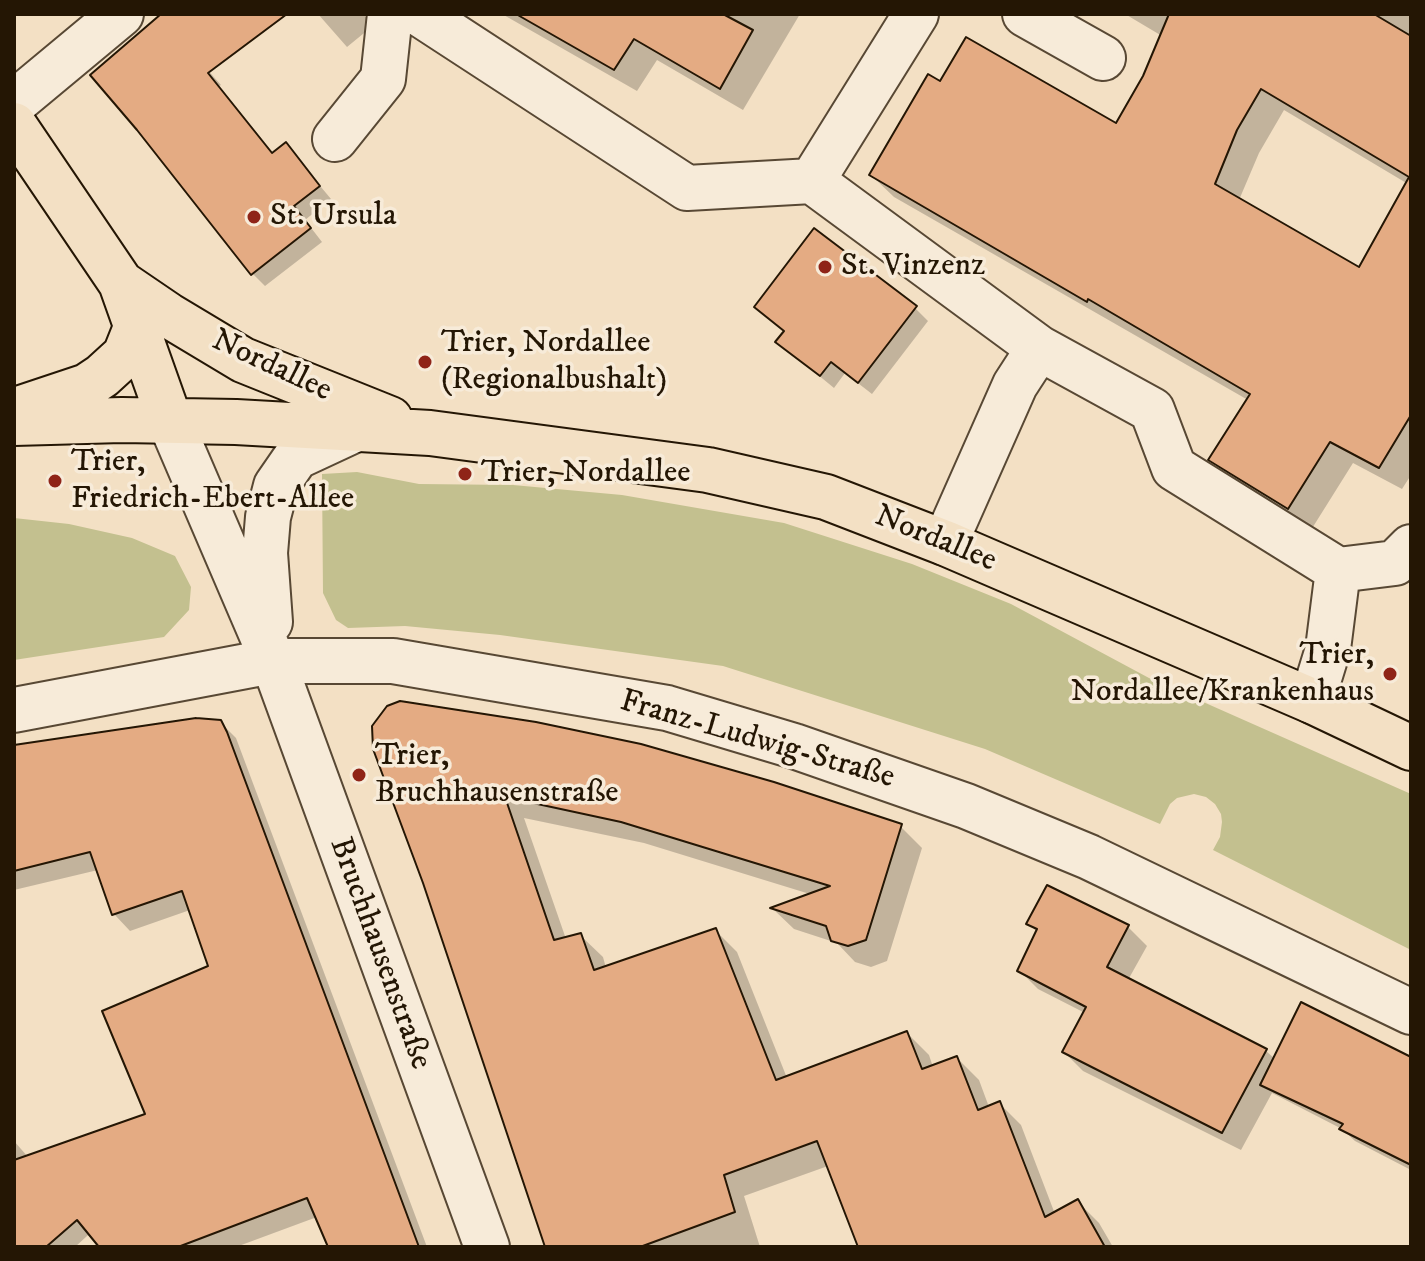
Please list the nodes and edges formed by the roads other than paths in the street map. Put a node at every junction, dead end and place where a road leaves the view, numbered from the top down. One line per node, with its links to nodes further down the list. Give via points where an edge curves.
1 (121, 14): 7 (street)
2 (390, 14): 9 (street, via 383,79)
3 (420, 14): 10 (street, via 687,188)
4 (916, 14): 10 (street)
5 (1025, 14): 6 (street)
6 (1103, 58)
7 (14, 103)
8 (14, 125): 11 (main road)
9 (335, 139)
10 (812, 181): 13 (street)
11 (121, 283): 12 (main road); 18 (main road, Nordallee, via 243,360)
12 (137, 325): 14 (main road, via 125,355 102,376); 15 (main road)
13 (1039, 348): 19 (street, via 1015,385); 21 (street, via 1152,410 1174,468)
14 (14, 410)
15 (170, 421): 16 (main road, Nordallee); 17 (main road, Nordallee); 22 (street, Bruchhausenstraße)
16 (14, 423)
17 (354, 430): 18 (main road, Nordallee); 22 (street, Bruchhausenstraße, via 296,457 276,486 265,553)
18 (430, 433): 19 (main road, Nordallee, via 708,470 826,497)
19 (945, 543): 23 (main road, Nordallee)
20 (1411, 547): 21 (street, via 1395,563)
21 (1338, 570): 23 (street, via 1328,649)
22 (273, 661): 24 (street, Franz-Ludwig-Straße); 26 (street, Franz-Ludwig-Straße, via 393,661 667,708 780,742 966,806 1089,857); 27 (street, Bruchhausenstraße)
23 (1312, 701): 25 (main road, Nordallee)
24 (14, 710)
25 (1411, 748)
26 (1411, 1012)
27 (487, 1247)

